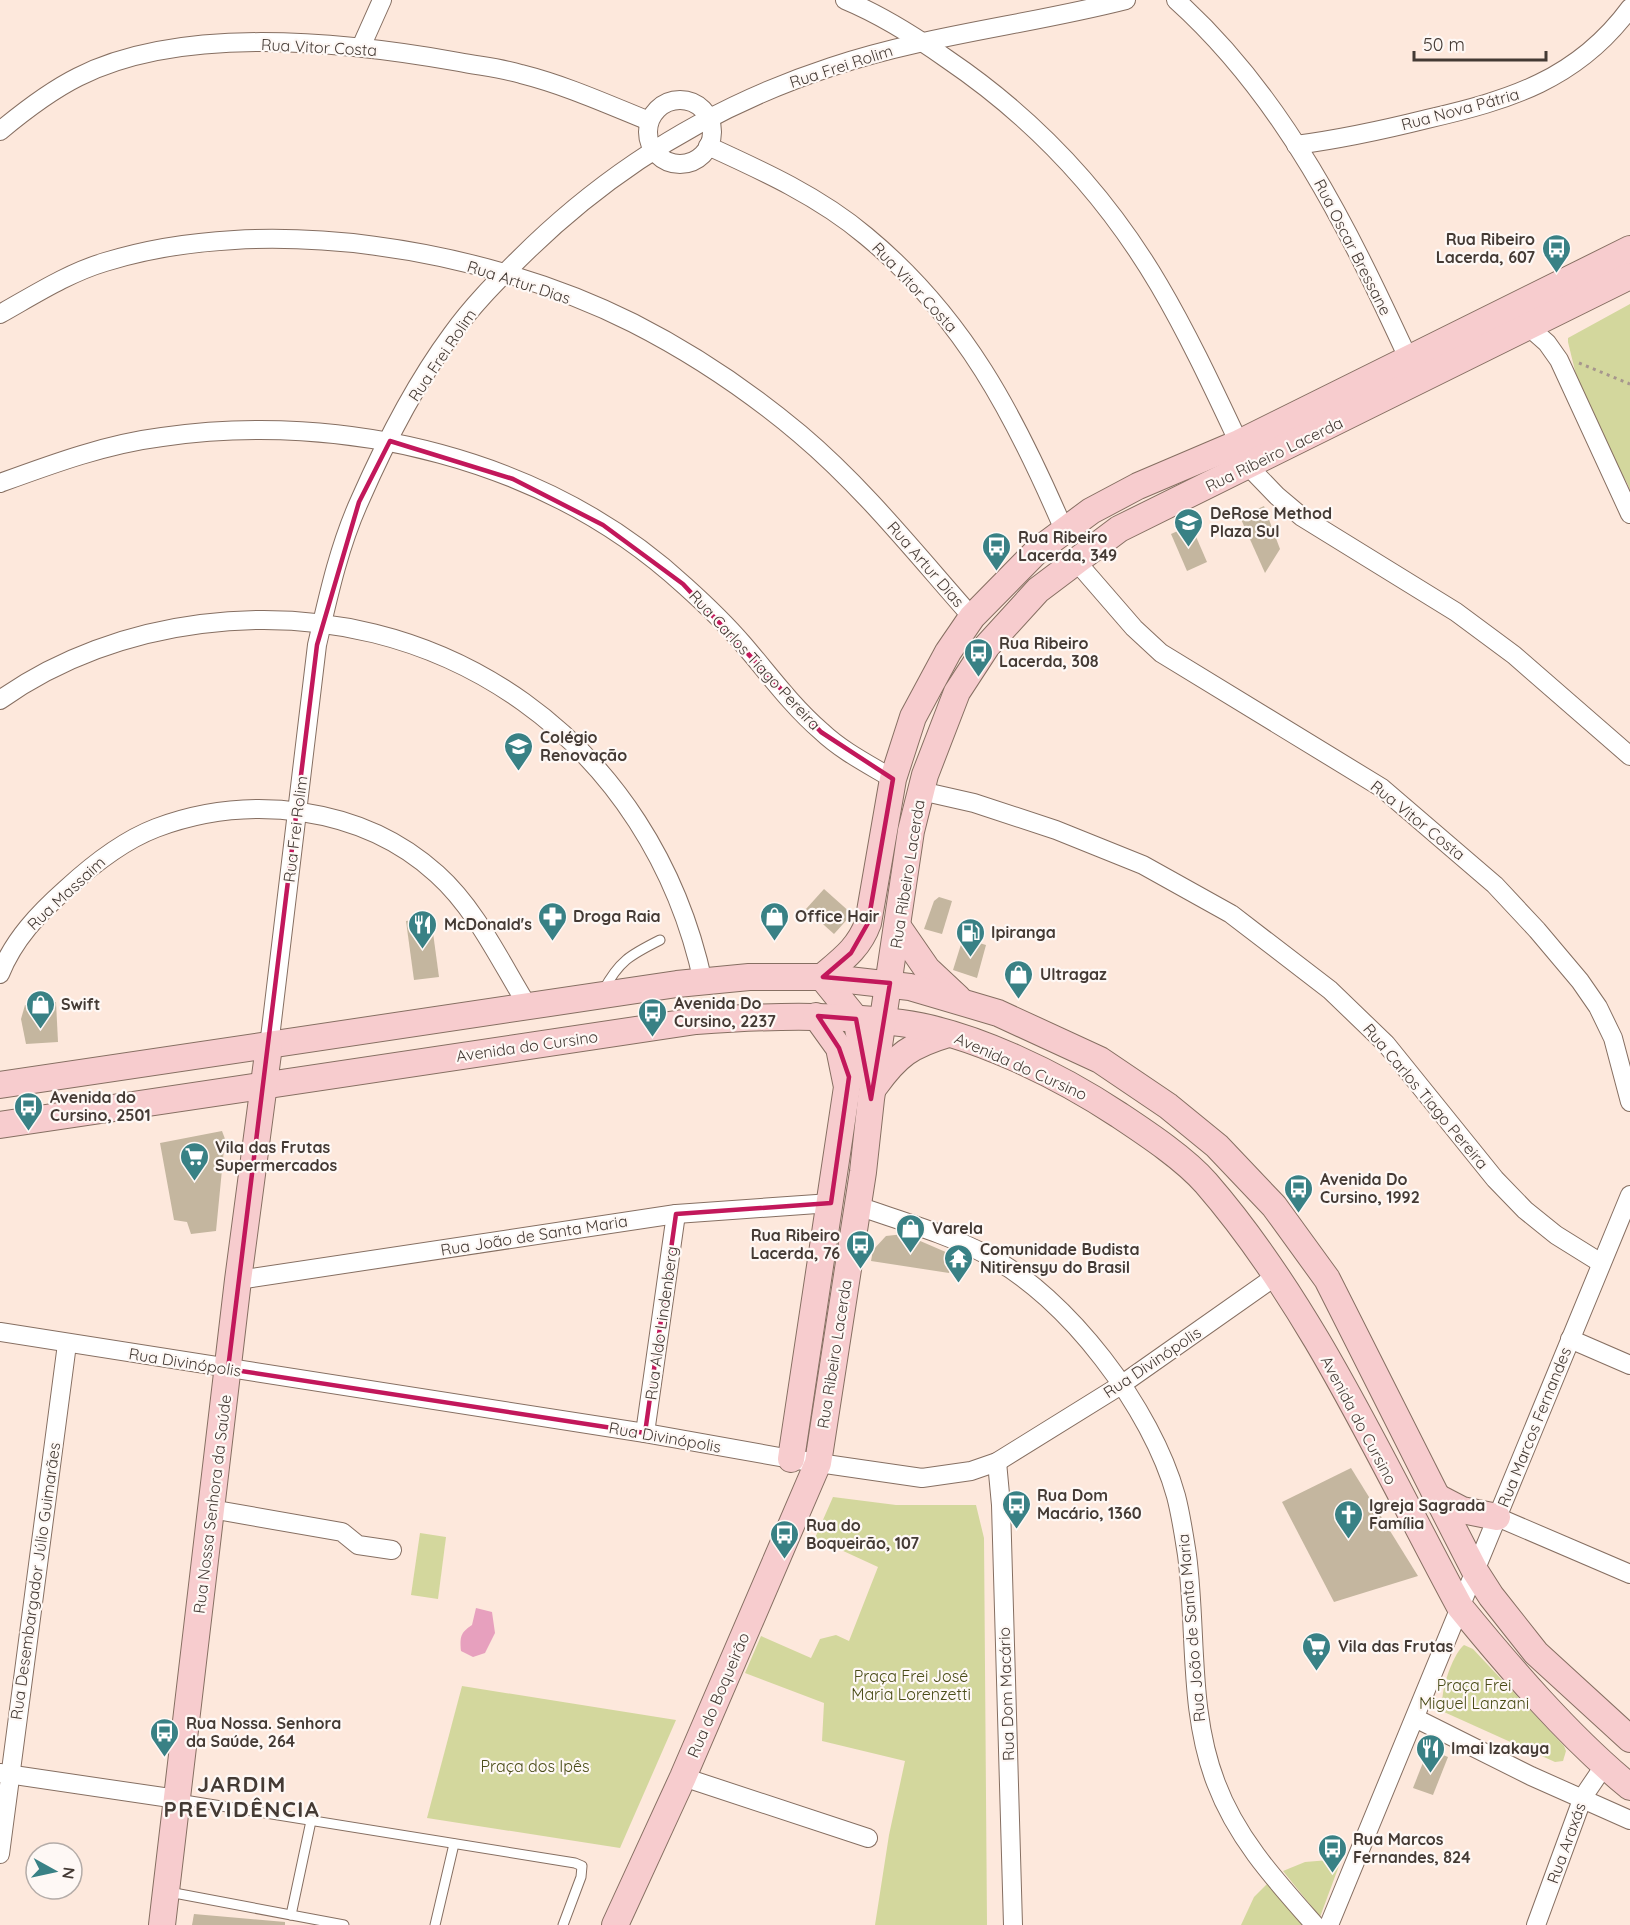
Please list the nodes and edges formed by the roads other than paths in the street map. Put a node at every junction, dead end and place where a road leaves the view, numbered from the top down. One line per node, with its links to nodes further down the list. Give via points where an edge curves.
1 (382, 0): 7 (street)
2 (845, 0): 6 (street)
3 (1126, 0): 6 (street, Rua Frei Rolim)
4 (1176, 0): 11 (street, Rua Oscar Bressane, via 1230,57)
5 (1630, 8): 11 (street, Rua Nova Pátria, via 1598,44 1559,75 1521,94 1349,138)
6 (923, 42): 8 (street, Rua Frei Rolim, via 829,67); 21 (street, via 1008,104 1101,200 1159,285)
7 (362, 47): 9 (street, Rua Vitor Costa, via 521,74); 10 (street, Rua Vitor Costa, via 230,44 162,51 122,60 79,76)
8 (709, 117): 9 (street, via 694,103 672,100 654,111); 12 (street, via 712,137); 13 (street, Rua Frei Rolim)
9 (649, 121): 13 (street, via 647,131)
10 (0, 131)
11 (1296, 145): 19 (street, Rua Oscar Bressane, via 1353,241)
12 (708, 146): 13 (street, via 693,162 682,164 660,158); 25 (street, Rua Vitor Costa, via 798,191 866,235 951,322 1002,399)
13 (653, 150): 15 (street, Rua Frei Rolim, via 560,218)
14 (1630, 249): 19 (main road, Rua Ribeiro Lacerda)
15 (503, 275): 17 (street, Rua Artur Dias, via 410,250 364,245 300,240 190,242 102,262); 20 (street, Rua Frei Rolim, via 452,333 425,374); 27 (street, Rua Artur Dias, via 541,285 632,323 705,365 765,406 840,470)
16 (1630, 276): 18 (main road, Rua Ribeiro Lacerda)
17 (0, 314)
18 (1530, 327): 22 (main road, Rua Ribeiro Lacerda); 24 (street, via 1559,360)
19 (1409, 360): 21 (main road, Rua Ribeiro Lacerda)
20 (390, 441): 23 (street, Rua Carlos Tiago Pereira, via 314,431 216,431 159,437 66,459); 28 (street, Rua Frei Rolim, via 359,502); 31 (street, Rua Carlos Tiago Pereira, via 446,455 513,479 603,525 683,584 821,732)
21 (1239, 443): 25 (main road, Rua Ribeiro Lacerda, via 1138,486)
22 (1249, 467): 26 (main road, Rua Ribeiro Lacerda, via 1119,529); 30 (street, via 1302,518 1456,612 1515,655)
23 (0, 483)
24 (1630, 514)
25 (1064, 530): 27 (main road, Rua Ribeiro Lacerda, via 1037,551)
26 (1075, 561): 32 (main road, Rua Ribeiro Lacerda, via 1038,590 987,646 957,692); 48 (street, Rua Vitor Costa, via 1161,653 1382,788 1495,885 1580,981)
27 (972, 617): 31 (main road, Rua Ribeiro Lacerda, via 913,717)
28 (322, 623): 29 (street, via 223,621 156,631 96,649 24,683); 33 (street, Rua Frei Rolim, via 316,645); 38 (street, via 391,638 467,667 516,697 586,754 633,813 657,853 694,943)
29 (0, 700)
30 (1630, 756)
31 (893, 778): 37 (main road, Rua Ribeiro Lacerda, via 868,923 851,953)
32 (921, 791): 34 (main road, Rua Ribeiro Lacerda, via 911,831); 58 (street, Rua Carlos Tiago Pereira, via 975,803 1056,830 1143,865 1231,914 1330,990 1386,1044 1495,1179 1526,1210 1556,1235)
33 (297, 811): 36 (street, Rua Massaim, via 260,809 192,817 118,847 88,868 29,925); 42 (street, Rua Massaim, via 358,826 398,846 436,874 464,904); 47 (street, Rua Frei Rolim)
34 (898, 927): 39 (main road, Rua Ribeiro Lacerda); 41 (main road, via 927,969)
35 (660, 940): 40 (lane, via 620,963)
36 (0, 974)
37 (822, 977): 38 (main road, Avenida do Cursino, via 748,977); 39 (main road, Avenida do Cursino); 44 (main road)
38 (703, 982): 40 (main road, Avenida do Cursino)
39 (890, 983): 41 (main road, Avenida do Cursino); 45 (main road, Rua Ribeiro Lacerda)
40 (600, 996): 42 (main road, Avenida do Cursino)
41 (960, 1000): 71 (main road, Avenida do Cursino, via 998,1013 1100,1060 1168,1106 1225,1154 1274,1206 1327,1279)
42 (529, 1008): 47 (main road, Avenida do Cursino)
43 (816, 1016): 44 (main road, Avenida do Cursino); 49 (main road, Avenida do Cursino, via 696,1021); 55 (main road, Rua Ribeiro Lacerda, via 839,1048 847,1087)
44 (856, 1019): 45 (main road, Avenida do Cursino); 51 (main road)
45 (884, 1022): 46 (main road, Avenida do Cursino); 51 (main road, Rua Ribeiro Lacerda)
46 (948, 1034): 51 (main road, via 907,1050 890,1065); 59 (main road, Avenida do Cursino, via 1079,1089 1143,1131 1204,1180)
47 (269, 1046): 49 (main road, Rua Frei Rolim); 50 (main road, Avenida do Cursino)
48 (1627, 1070): 52 (street, Rua Vitor Costa)
49 (266, 1084): 53 (main road, Avenida do Cursino); 60 (main road, Rua Nossa Senhora da Saúde)
50 (0, 1085)
51 (872, 1094): 56 (main road, Rua Ribeiro Lacerda)
52 (1630, 1102)
53 (0, 1125)
54 (1630, 1195): 58 (street, Rua Marcos Fernandes)
55 (831, 1203): 57 (street, Rua João de Santa Maria); 68 (main road, Rua Ribeiro Lacerda)
56 (858, 1206): 66 (street, Rua João de Santa Maria, via 987,1254 1009,1268 1082,1330); 70 (main road, Rua Ribeiro Lacerda)
57 (676, 1214): 60 (street, Rua João de Santa Maria); 67 (street, Rua Aldo Lindenberg)
58 (1601, 1263): 62 (street, Rua Marcos Fernandes)
59 (1276, 1276): 66 (street, Rua Divinópolis); 77 (main road, Avenida do Cursino, via 1306,1320)
60 (238, 1280): 65 (main road, Rua Nossa Senhora da Saúde)
61 (0, 1332): 63 (street, Rua Divinópolis)
62 (1570, 1339): 64 (street); 73 (street, Rua Marcos Fernandes)
63 (67, 1344): 65 (street, Rua Divinópolis); 82 (street, Rua Desembargador Júlio Guimarães)
64 (1630, 1365)
65 (228, 1369): 67 (street, Rua Divinópolis); 72 (main road, Rua Nossa Senhora da Saúde)
66 (1121, 1385): 69 (street, Rua Divinópolis); 100 (street, Rua João de Santa Maria, via 1157,1446 1176,1496 1187,1556 1201,1734 1215,1783 1238,1832)
67 (645, 1433): 68 (street, Rua Divinópolis)
68 (791, 1459): 70 (street, Rua Divinópolis)
69 (997, 1462): 70 (street, Rua Divinópolis, via 970,1471 922,1478); 99 (street, Rua Dom Macário)
70 (818, 1463): 83 (main road, Rua do Boqueirão)
71 (1437, 1497): 73 (main road, via 1462,1510); 75 (main road, Avenida do Cursino)
72 (211, 1509): 74 (street, via 342,1532 358,1545); 86 (main road, Rua Nossa Senhora da Saúde)
73 (1497, 1517): 75 (street, Rua Marcos Fernandes); 76 (street)
74 (392, 1550)
75 (1475, 1571): 77 (street, Rua Marcos Fernandes); 79 (main road, Avenida do Cursino, via 1536,1653)
76 (1630, 1574)
77 (1460, 1607): 78 (street, Rua Marcos Fernandes); 81 (main road, Avenida do Cursino)
78 (1414, 1718): 85 (street); 101 (street, Rua Marcos Fernandes)
79 (1630, 1738)
80 (1630, 1764): 81 (main road, via 1613,1759)
81 (1604, 1766): 84 (main road, Avenida do Cursino); 85 (street, Rua Araxás)
82 (5, 1774): 86 (street); 91 (street, Rua Desembargador Júlio Guimarães)
83 (683, 1777): 89 (street); 98 (main road, Rua do Boqueirão)
84 (1630, 1787)
85 (1583, 1797): 87 (street); 102 (street, Rua Araxás)
86 (177, 1799): 88 (lane); 92 (main road, Rua Nossa Senhora da Saúde)
87 (1630, 1820)
88 (311, 1821): 90 (lane); 93 (lane)
89 (868, 1838)
90 (454, 1844): 96 (lane); 97 (lane, via 582,1866)
91 (0, 1854)
92 (166, 1892): 93 (lane); 94 (main road, Rua Nossa Senhora da Saúde)
93 (291, 1915): 95 (lane)
94 (162, 1925)
95 (344, 1925)
96 (435, 1925)
97 (563, 1925)
98 (615, 1925)
99 (1013, 1925)
100 (1316, 1925)
101 (1329, 1925)
102 (1536, 1925)

